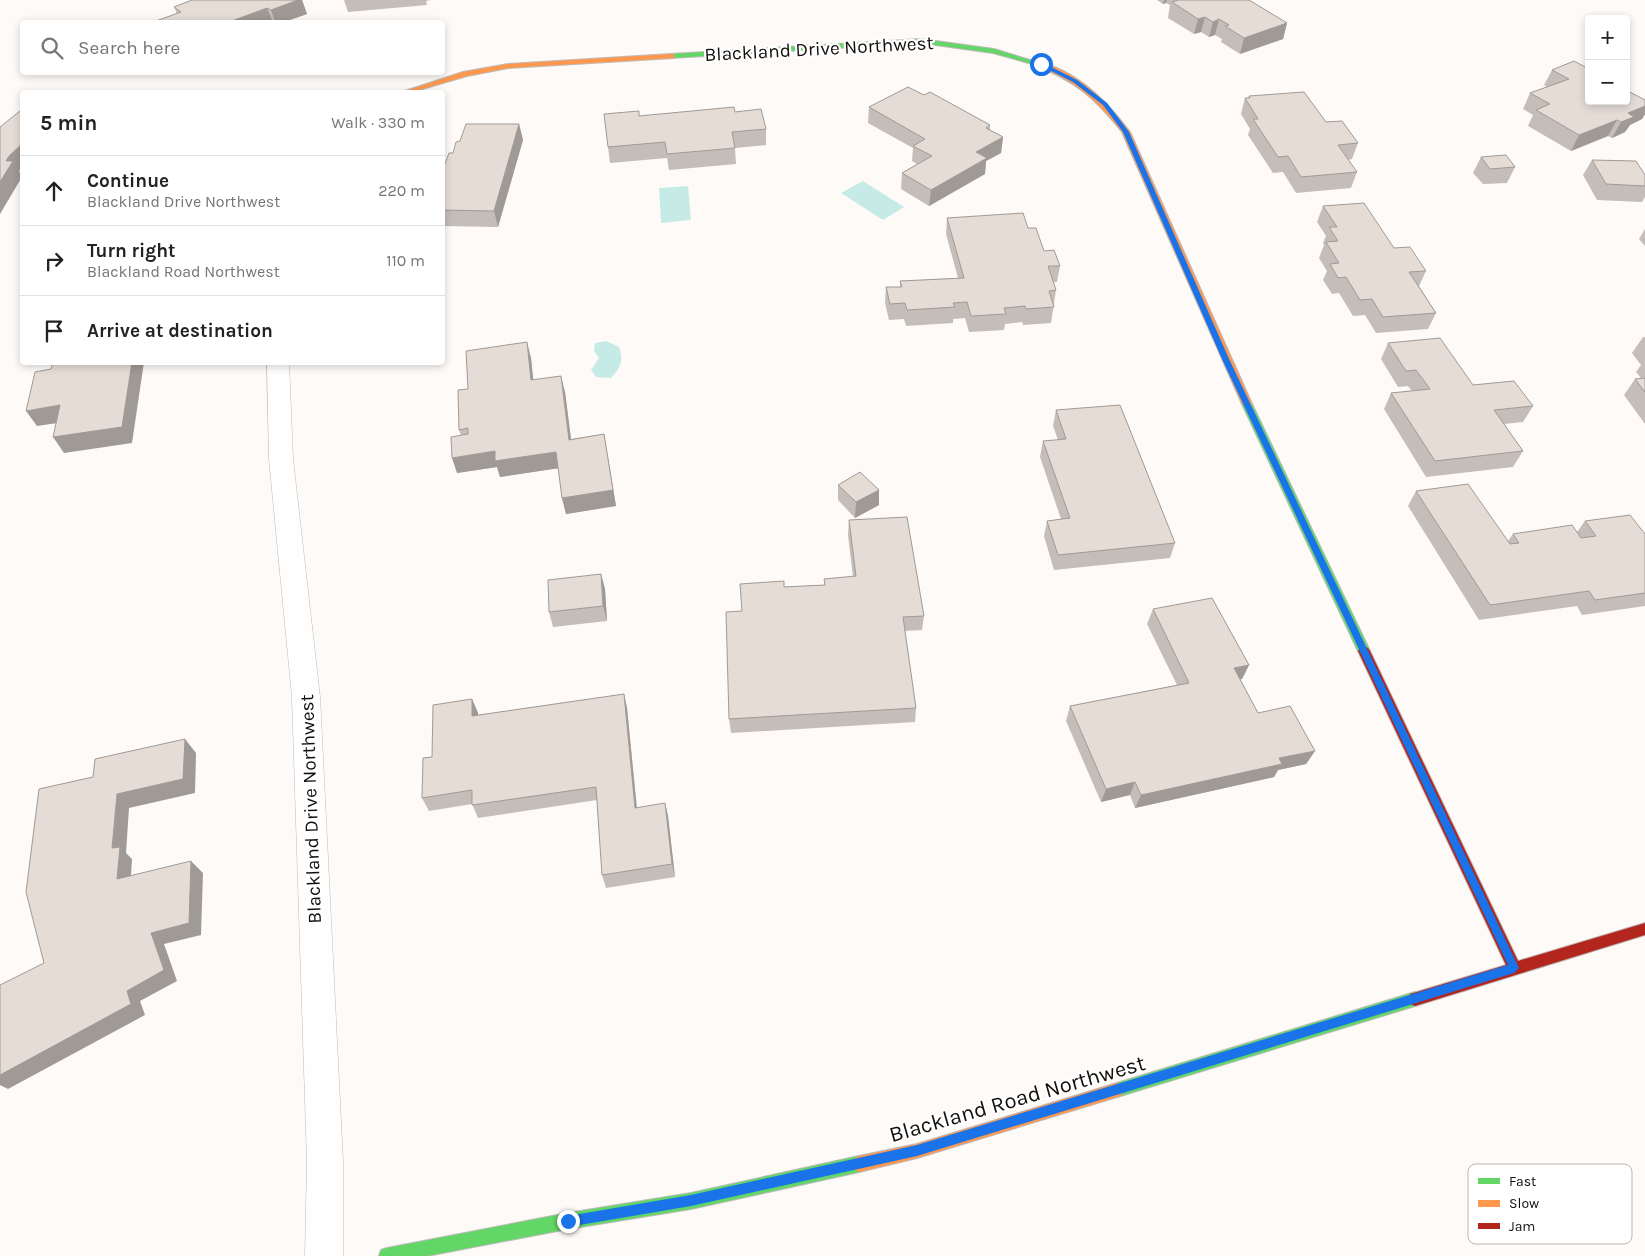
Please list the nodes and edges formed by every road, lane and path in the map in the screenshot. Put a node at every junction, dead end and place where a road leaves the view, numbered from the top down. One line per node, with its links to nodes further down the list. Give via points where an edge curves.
1 (413, 90): 4 (street, Blackland Drive Northwest, via 508,66 921,41 964,44 1041,64 1075,81 1105,104 1126,132 1226,359)
2 (278, 365): 5 (street, Blackland Drive Northwest, via 281,459 306,697 326,1162)
3 (1645, 929): 4 (street, Blackland Road Northwest)
4 (1514, 968): 6 (street, Blackland Road Northwest, via 917,1151 691,1201)
5 (324, 1256)
6 (387, 1256)

